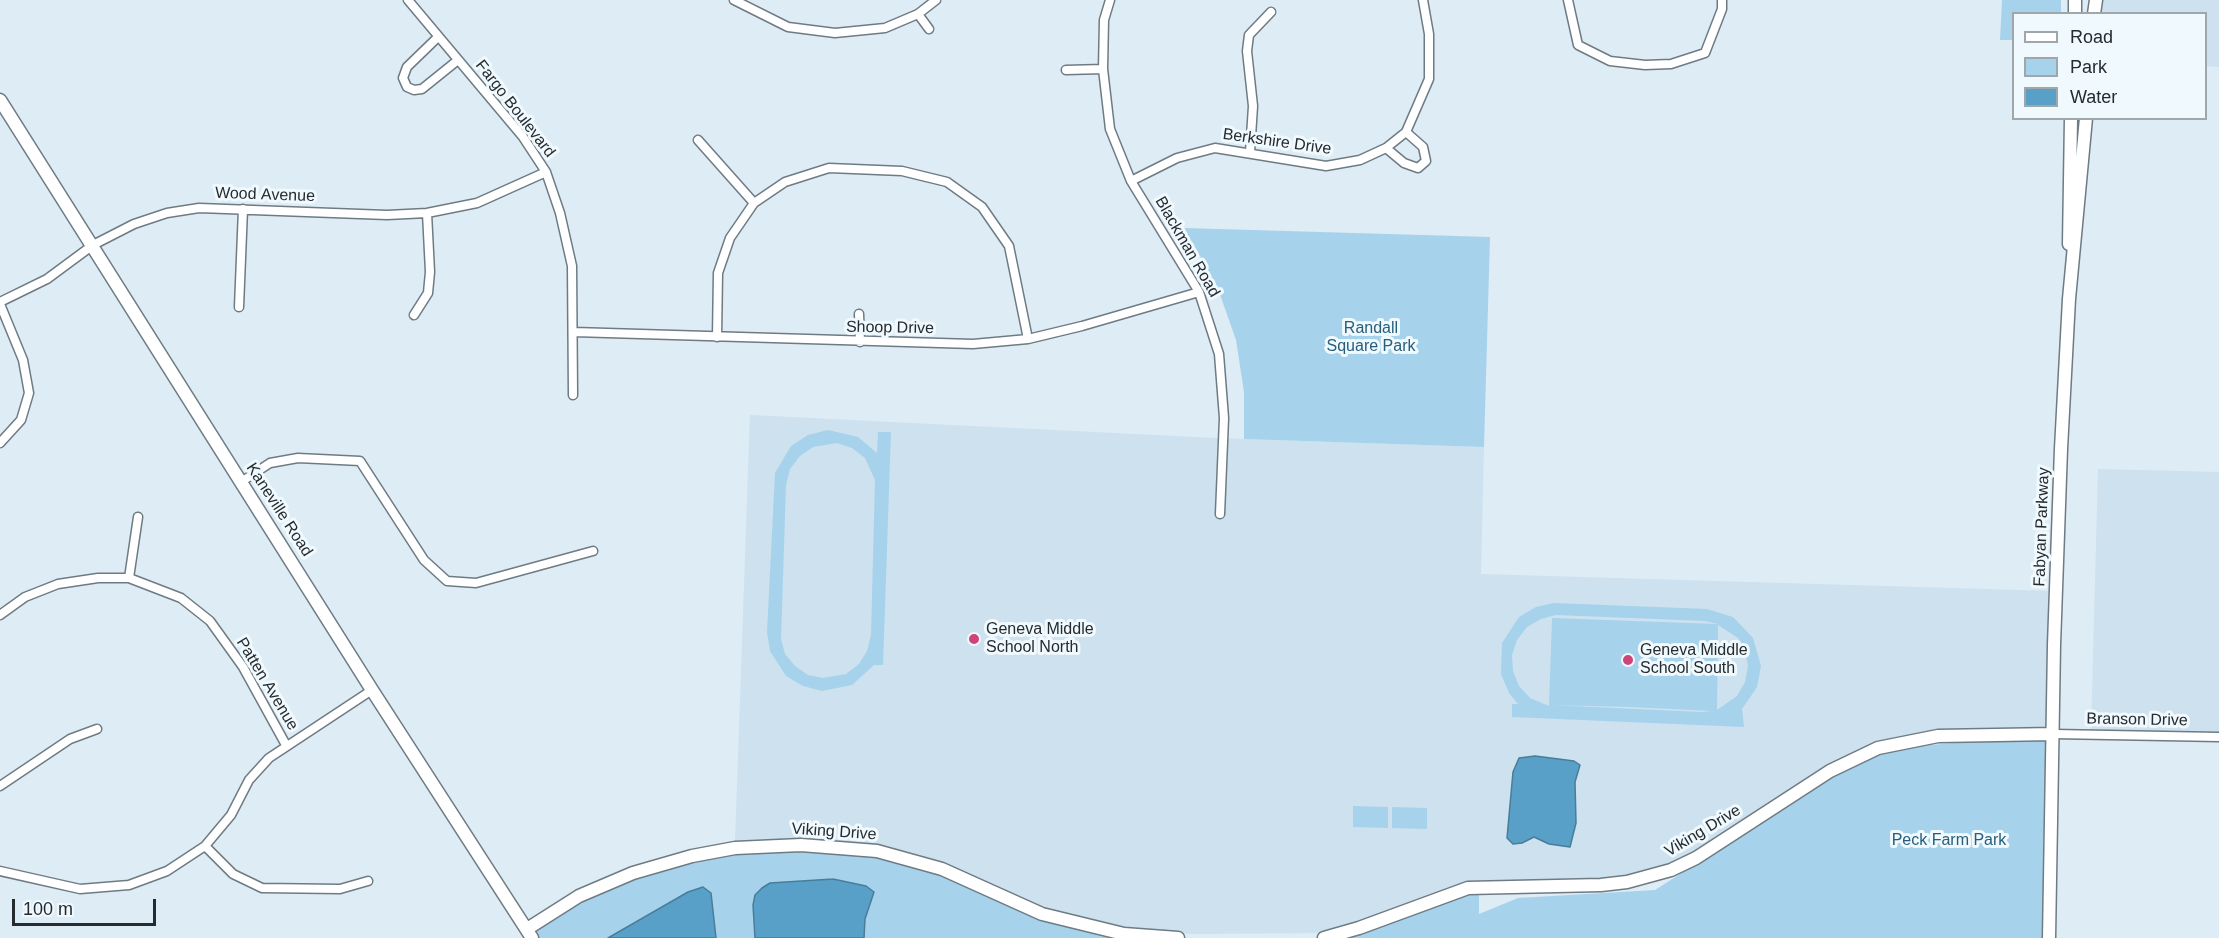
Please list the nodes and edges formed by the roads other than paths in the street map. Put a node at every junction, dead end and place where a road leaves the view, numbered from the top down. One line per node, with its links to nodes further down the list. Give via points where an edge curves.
1 (408, 0): 11 (street, Fargo Boulevard)
2 (734, 0): 9 (street, via 788,27 835,33 885,28)
3 (936, 0): 9 (street)
4 (1110, 0): 13 (street, Blackman Road, via 1104,20)
5 (1423, 0): 18 (street, Berkshire Drive, via 1429,34 1429,79)
6 (1568, 0): 7 (street, via 1578,45 1610,61 1645,65 1671,64 1705,53)
7 (1722, 0)
8 (1271, 12): 21 (street, via 1249,35 1253,106)
9 (918, 14): 10 (street)
10 (929, 29)
11 (438, 37): 12 (street, Fargo Boulevard); 12 (street, via 407,66 403,78 407,87 422,89)
12 (458, 60): 22 (street, Fargo Boulevard, via 523,137)
13 (1103, 69): 14 (street); 23 (street, Blackman Road, via 1110,129)
14 (1066, 70)
15 (0, 100): 27 (main road, Kaneville Road)
16 (2071, 120): 29 (main road)
17 (2086, 120): 29 (main road, Fabyan Parkway)
18 (1406, 132): 20 (street, Berkshire Drive); 20 (street, via 1423,147 1426,161 1418,168 1404,163)
19 (698, 141): 24 (street)
20 (1386, 148): 21 (street, Berkshire Drive, via 1360,160 1326,166)
21 (1250, 152): 23 (street, Berkshire Drive, via 1215,148 1177,158)
22 (546, 172): 26 (street, Wood Avenue, via 477,202); 34 (street, Fargo Boulevard, via 573,266)
23 (1131, 181): 28 (street, Blackman Road)
24 (754, 203): 35 (street, via 730,238 718,273); 36 (street, via 785,182 829,168 902,171 947,182 982,207 1008,246)
25 (243, 209): 26 (street, Wood Avenue); 27 (street, Wood Avenue, via 199,208 167,213 134,224); 31 (street)
26 (427, 213): 33 (street, via 428,293)
27 (93, 245): 30 (street, Wood Avenue, via 48,279); 40 (main road, Kaneville Road)
28 (1199, 292): 36 (street, Shoop Drive); 41 (street, Blackman Road, via 1219,354 1224,390)
29 (2069, 299): 48 (main road, Fabyan Parkway, via 2054,645)
30 (0, 303): 39 (street, via 23,360 29,393 21,420)
31 (239, 307)
32 (859, 314): 37 (street)
33 (414, 315)
34 (574, 332): 35 (street, Shoop Drive); 38 (street, Fargo Boulevard)
35 (717, 337): 37 (street, Shoop Drive)
36 (1028, 339): 37 (street, Shoop Drive, via 973,344)
37 (860, 342)
38 (573, 395)
39 (0, 443)
40 (241, 482): 43 (street, via 270,463 298,458 360,461 424,560 447,581 476,584); 46 (main road, Kaneville Road)
41 (1220, 514)
42 (138, 517): 44 (street)
43 (592, 551)
44 (129, 578): 45 (street, Patten Avenue, via 58,584 25,597); 50 (street, Patten Avenue, via 181,598 210,621 243,667)
45 (0, 615)
46 (372, 690): 50 (street); 55 (main road, Kaneville Road)
47 (97, 729): 51 (street, via 70,739)
48 (2054, 734): 49 (street, Branson Drive); 57 (main road, Viking Drive, via 1938,736 1878,748 1830,771 1696,858 1671,870 1601,885 1468,888); 58 (main road, Fabyan Parkway)
49 (2219, 737)
50 (286, 745): 52 (street, via 249,780 231,815)
51 (0, 786)
52 (206, 846): 53 (street, via 167,871 129,885 80,889); 54 (street, via 233,874 262,888 340,889)
53 (0, 870)
54 (368, 881)
55 (529, 934): 56 (main road, Viking Drive, via 579,897 633,873 735,848 801,845 877,851 942,869 1042,914 1124,933)
56 (1178, 938)
57 (1324, 938)
58 (2049, 938)

